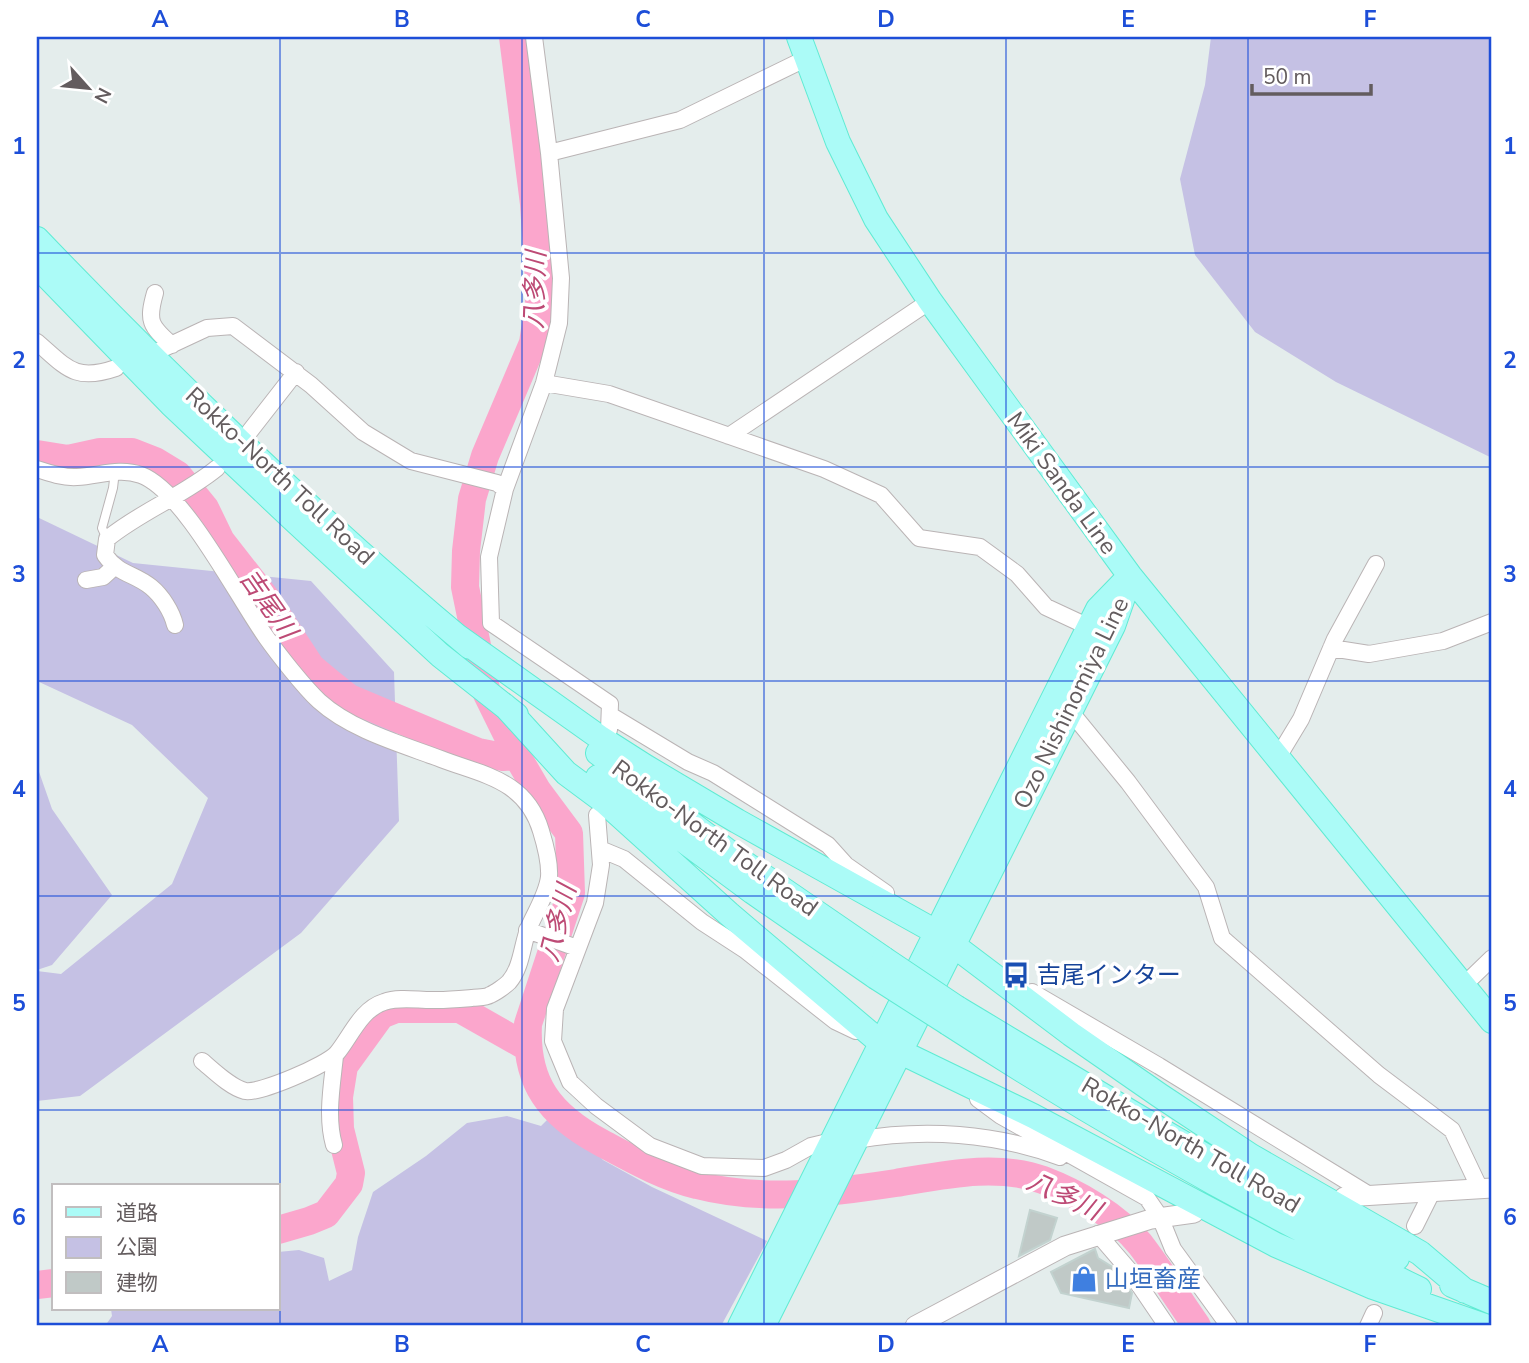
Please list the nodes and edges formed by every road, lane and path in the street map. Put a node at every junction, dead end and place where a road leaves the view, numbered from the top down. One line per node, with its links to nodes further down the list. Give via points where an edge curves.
1 (534, 37): 3 (street)
2 (803, 47): 3 (street, via 680,120); 7 (main road, Miki Sanda Line, via 838,142 876,219)
3 (549, 153): 11 (street, via 561,278 559,323)
4 (37, 239): 27 (main road, Rokko-North Toll Road, via 297,497)
5 (37, 266): 29 (main road, Rokko-North Toll Road, via 202,433 440,656)
6 (155, 293): 10 (street, via 149,314 167,347 208,328 233,326)
7 (929, 301): 13 (street); 22 (main road, Miki Sanda Line)
8 (37, 342): 9 (street, via 73,372 96,375)
9 (116, 369)
10 (296, 372): 12 (street); 17 (street, via 363,432 411,461)
11 (544, 383): 13 (street, via 609,394); 17 (street)
12 (250, 431)
13 (729, 436): 26 (street, via 824,469 881,495 919,538 980,547 1017,574 1046,607)
14 (217, 468): 18 (street)
15 (37, 469): 16 (street, via 76,477)
16 (115, 471): 18 (street, via 141,475); 19 (lane, via 102,528)
17 (501, 486): 34 (street, via 489,557 491,623 610,704 610,723 713,773 828,845)
18 (176, 496): 19 (street); 35 (street, via 267,639 319,701 374,733 482,771 513,789 530,806 541,829 549,878)
19 (107, 539): 21 (street, via 106,555)
20 (1376, 564): 28 (street)
21 (114, 567): 23 (street, via 103,578); 25 (street, via 151,587)
22 (1130, 576): 26 (main road, Ozo Nishinomiya Line, via 1098,608); 30 (main road, Ozo Nishinomiya Line, via 1113,626); 31 (main road, Miki Sanda Line)
23 (86, 580)
24 (1492, 622): 28 (street, via 1443,641 1368,654)
25 (175, 625)
26 (1089, 627): 36 (main road, Ozo Nishinomiya Line)
27 (457, 636): 34 (main road, via 646,767); 40 (main road, Rokko-North Toll Road, via 633,780)
28 (1331, 648): 31 (street, via 1301,719)
29 (505, 706): 40 (main road, Rokko-North Toll Road, via 702,856); 44 (main road, via 566,774)
30 (1070, 711): 36 (main road, Ozo Nishinomiya Line); 51 (street, via 1206,887 1222,938 1380,1075 1452,1130)
31 (1278, 757): 41 (main road, Miki Sanda Line)
32 (597, 815): 33 (street)
33 (600, 849): 37 (street, via 595,904); 44 (street, via 624,859 835,1021)
34 (905, 912): 36 (main road)
35 (530, 931): 37 (street); 45 (street, via 509,981 489,996 382,1002 365,1015)
36 (945, 938): 39 (main road); 44 (main road, Ozo Nishinomiya Line)
37 (574, 947): 48 (street, via 555,1009 553,1041 570,1082 650,1146 702,1166 764,1168 811,1146)
38 (1492, 958): 41 (street)
39 (981, 963): 53 (street); 60 (main road, via 1159,1096 1420,1254)
40 (880, 968): 42 (main road, Rokko-North Toll Road, bridge)
41 (1464, 985): 43 (main road, Miki Sanda Line)
42 (952, 1016): 60 (main road, Rokko-North Toll Road, via 1251,1181); 62 (main road, Rokko-North Toll Road, via 1121,1129 1381,1271)
43 (1492, 1021)
44 (890, 1047): 47 (main road); 48 (main road, Ozo Nishinomiya Line)
45 (335, 1056): 46 (street, via 304,1073 246,1091); 49 (street, via 330,1100)
46 (202, 1061)
47 (951, 1078): 50 (street, via 1001,1116); 68 (main road, via 1033,1116 1276,1245 1373,1287)
48 (846, 1144): 50 (street, via 902,1133 978,1137 1048,1152); 55 (main road, Ozo Nishinomiya Line)
49 (334, 1145)
50 (1102, 1172): 57 (street, via 1147,1198)
51 (1486, 1188): 52 (street)
52 (1432, 1192): 53 (street); 58 (street)
53 (1371, 1196): 54 (street)
54 (1344, 1197)
55 (809, 1212): 63 (main road, Ozo Nishinomiya Line); 64 (main road, Ozo Nishinomiya Line)
56 (1194, 1213): 57 (street)
57 (1156, 1218): 59 (street); 67 (street)
58 (1415, 1226)
59 (1098, 1234): 65 (street, via 1066,1246); 66 (street)
60 (1465, 1291): 61 (main road, Rokko-North Toll Road)
61 (1492, 1302)
62 (1492, 1325)
63 (740, 1326)
64 (763, 1326)
65 (915, 1326)
66 (1167, 1326)
67 (1229, 1326)
68 (1485, 1326)

